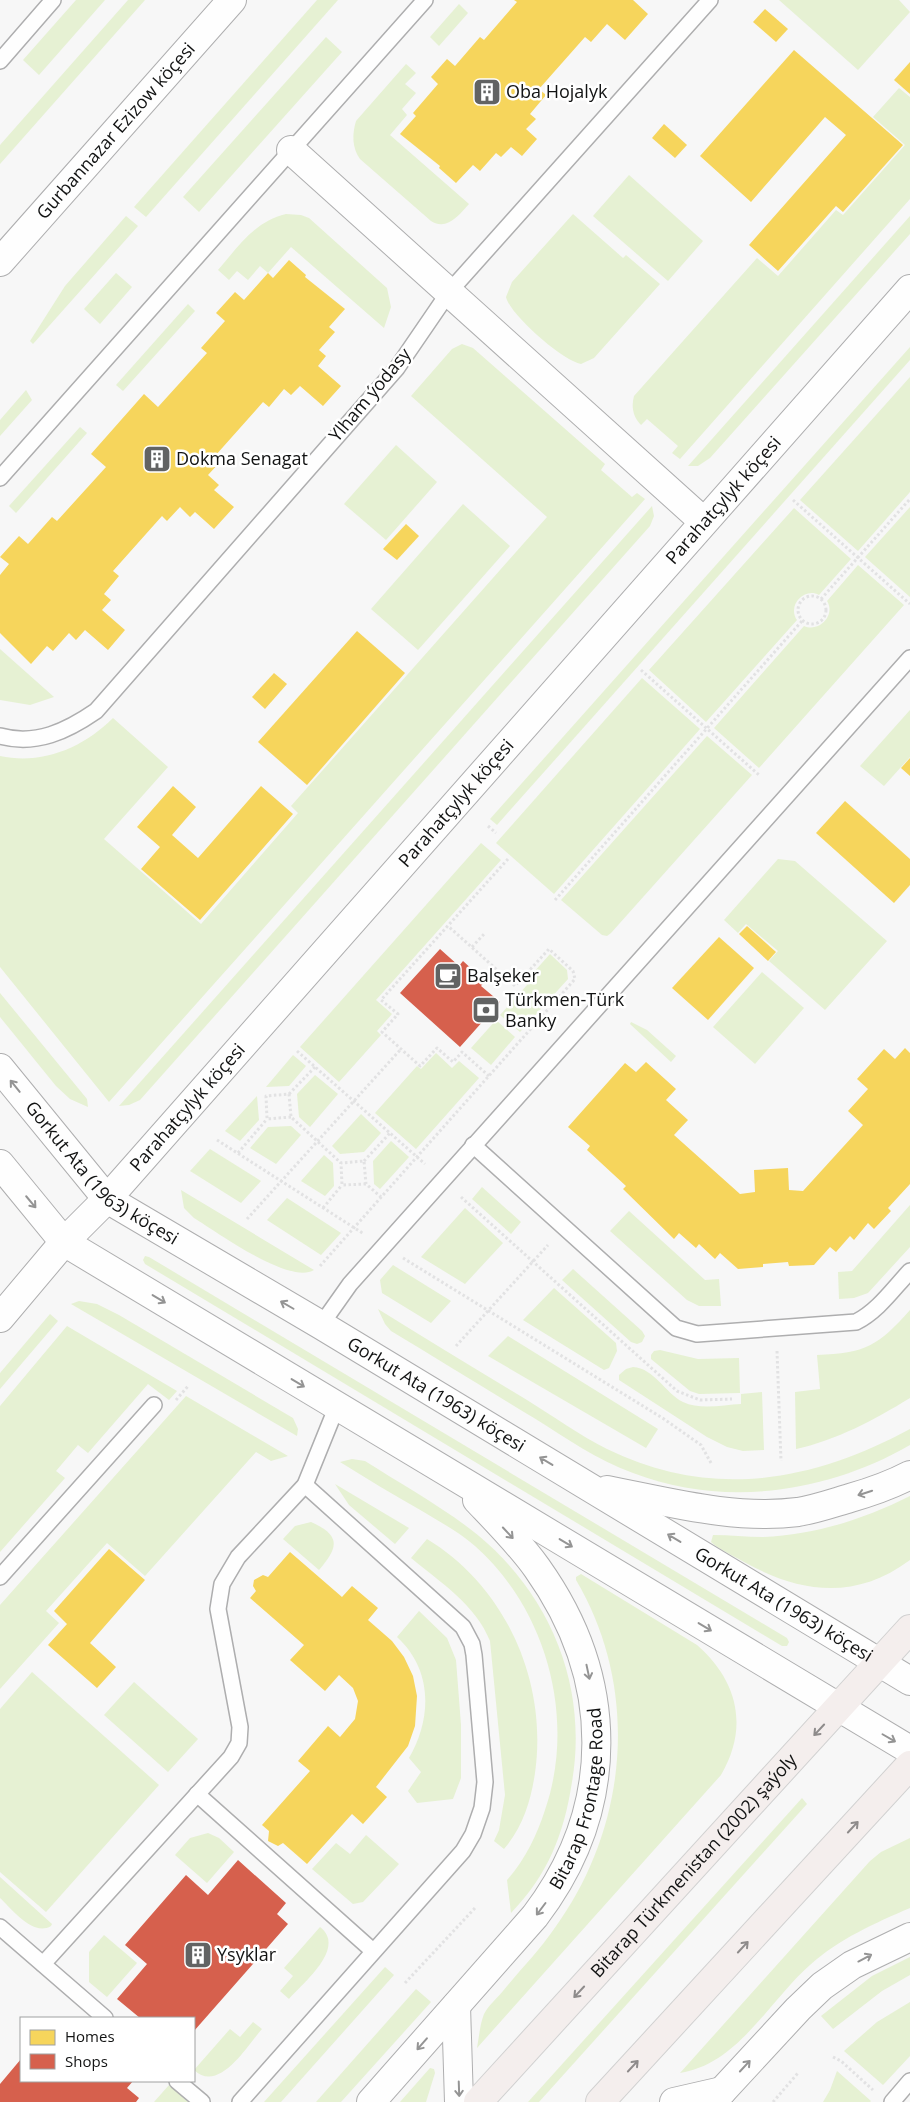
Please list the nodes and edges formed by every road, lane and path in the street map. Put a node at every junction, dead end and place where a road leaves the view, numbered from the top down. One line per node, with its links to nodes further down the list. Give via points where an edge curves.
1 (54, 0): 5 (lane)
2 (232, 0): 7 (street, Gurbannazar Ezizow köçesi)
3 (425, 0): 6 (lane)
4 (710, 0): 9 (lane, Ylham ýodasy)
5 (0, 61)
6 (291, 150): 9 (street); 10 (lane)
7 (0, 262)
8 (910, 289): 13 (street, Parahatçylyk köçesi)
9 (449, 292): 13 (street); 21 (lane, Ylham ýodasy, via 397,368 96,711 74,726 49,736 13,740)
10 (0, 478)
11 (910, 499): 14 (path)
12 (793, 500): 14 (path)
13 (703, 521): 56 (street, Parahatçylyk köçesi)
14 (858, 558): 15 (path); 16 (path)
15 (821, 599): 17 (path, via 815,596 801,601 798,607); 17 (path, via 826,613 822,620 816,624)
16 (910, 604)
17 (802, 621): 20 (path)
18 (910, 660): 44 (lane)
19 (641, 670): 20 (path)
20 (707, 729): 22 (path); 26 (path)
21 (0, 736)
22 (759, 775)
23 (488, 826): 24 (path)
24 (496, 834)
25 (508, 859): 27 (path)
26 (554, 900)
27 (448, 926): 29 (path); 30 (path, via 382,1000 398,1014 382,1032)
28 (485, 933): 29 (path)
29 (472, 947): 34 (path, via 515,986 549,949 575,975 572,985)
30 (401, 1049): 34 (path, via 420,1066 436,1048 452,1062 462,1052); 38 (path)
31 (297, 1051): 32 (path)
32 (314, 1067): 36 (path); 38 (path)
33 (0, 1068): 56 (street, Gorkut Ata (1963) köçesi, one-way to 33)
34 (489, 1076): 46 (path)
35 (261, 1091): 37 (path)
36 (289, 1094): 37 (path); 39 (path)
37 (266, 1096): 40 (path)
38 (354, 1101): 41 (path); 43 (path)
39 (291, 1117): 40 (path); 43 (path)
40 (267, 1119): 45 (path)
41 (390, 1133): 46 (path); 47 (path)
42 (217, 1140): 45 (path)
43 (318, 1141): 48 (path); 51 (path)
44 (473, 1146): 60 (lane); 69 (lane, via 350,1284)
45 (238, 1153): 51 (path)
46 (417, 1156): 49 (path); 55 (path)
47 (364, 1161): 48 (path); 52 (path)
48 (341, 1163): 53 (path)
49 (424, 1163)
50 (0, 1164): 62 (street, one-way to 62)
51 (282, 1181): 57 (path); 58 (path)
52 (366, 1184): 53 (path); 55 (path)
53 (342, 1186): 57 (path)
54 (457, 1193): 64 (path)
55 (381, 1197): 59 (path)
56 (107, 1199): 62 (street, Parahatçylyk köçesi); 69 (street, Gorkut Ata (1963) köçesi, one-way to 56)
57 (323, 1208): 59 (path)
58 (247, 1219)
59 (354, 1228): 61 (path); 65 (path)
60 (564, 1228): 64 (path); 70 (lane, via 676,1328 697,1334)
61 (360, 1232)
62 (64, 1242): 68 (street, Parahatçylyk köçesi); 74 (street, one-way to 74)
63 (399, 1256): 67 (path)
64 (533, 1261): 67 (path); 72 (path, via 677,1391 700,1400)
65 (320, 1266)
66 (910, 1271): 70 (lane, via 877,1307 856,1322)
67 (487, 1310): 71 (path); 76 (path, via 664,1419 701,1445)
68 (0, 1318)
69 (321, 1325): 80 (street, Gorkut Ata (1963) köçesi, one-way to 69)
70 (776, 1328): 75 (path)
71 (456, 1346)
72 (732, 1398)
73 (154, 1405): 81 (lane)
74 (337, 1406): 77 (street); 79 (lane)
75 (781, 1461)
76 (711, 1463)
77 (450, 1472): 85 (street, one-way to 85); 95 (street, Bitarap Frontage Road, one-way to 95, via 516,1541 556,1598 586,1663 597,1729 592,1796 572,1858 555,1890 535,1916)
78 (910, 1475): 80 (street, one-way to 80, via 830,1504 800,1512 768,1514 682,1505)
79 (306, 1485): 88 (lane, via 238,1557 222,1584 218,1609 240,1727 239,1743); 92 (lane, via 455,1619 468,1636 474,1655 485,1782 482,1808 463,1851)
80 (588, 1486): 83 (street, Gorkut Ata (1963) köçesi, one-way to 80)
81 (0, 1577)
82 (910, 1629): 83 (main road, Bitarap Türkmenistan (2002) şaýoly)
83 (880, 1663): 84 (street, Gorkut Ata (1963) köçesi); 85 (main road, Bitarap Türkmenistan (2002) şaýoly)
84 (910, 1681)
85 (838, 1708): 86 (street, one-way to 86); 107 (main road, Bitarap Türkmenistan (2002) şaýoly, one-way to 107)
86 (910, 1750)
87 (910, 1765): 108 (main road, one-way to 87)
88 (197, 1794): 92 (lane); 93 (lane)
89 (475, 1908): 94 (path)
90 (0, 1926): 93 (lane)
91 (910, 1937): 102 (street, one-way to 91, via 822,1986 852,1965)
92 (374, 1951): 104 (lane)
93 (42, 1964): 96 (lane)
94 (405, 1983)
95 (456, 2006): 105 (street, Bitarap Frontage Road, one-way to 105); 106 (street, one-way to 106)
96 (104, 2017)
97 (833, 2057): 101 (path)
98 (798, 2073): 110 (path)
99 (910, 2081): 111 (lane)
100 (178, 2082): 103 (lane)
101 (877, 2093)
102 (717, 2096): 109 (street)
103 (202, 2102)
104 (240, 2102)
105 (371, 2102)
106 (459, 2102)
107 (478, 2102)
108 (600, 2102)
109 (674, 2102)
110 (773, 2102)
111 (892, 2102)

